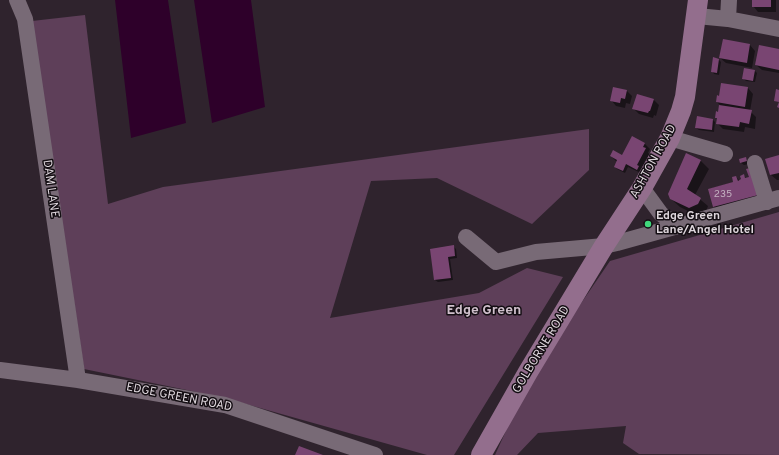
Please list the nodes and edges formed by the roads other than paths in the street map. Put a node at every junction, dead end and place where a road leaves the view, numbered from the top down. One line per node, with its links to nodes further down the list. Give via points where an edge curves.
1 (17, 0): 15 (street, DAM LANE, via 25,19)
2 (729, 0): 4 (street)
3 (697, 8): 4 (street); 6 (main road, ASHTON ROAD, via 685,96)
4 (728, 19): 5 (street)
5 (779, 29)
6 (670, 138): 7 (street); 9 (main road, ASHTON ROAD)
7 (725, 154)
8 (755, 163): 10 (street)
9 (642, 188): 11 (street, via 661,214); 13 (main road, ASHTON ROAD)
10 (773, 200): 11 (street)
11 (678, 226): 13 (street)
12 (466, 237): 13 (street, via 496,262 536,252)
13 (604, 246): 17 (main road, GOLBORNE ROAD)
14 (0, 370): 15 (street, EDGE GREEN ROAD)
15 (78, 380): 16 (street, EDGE GREEN ROAD, via 226,405)
16 (375, 455)
17 (481, 455)

